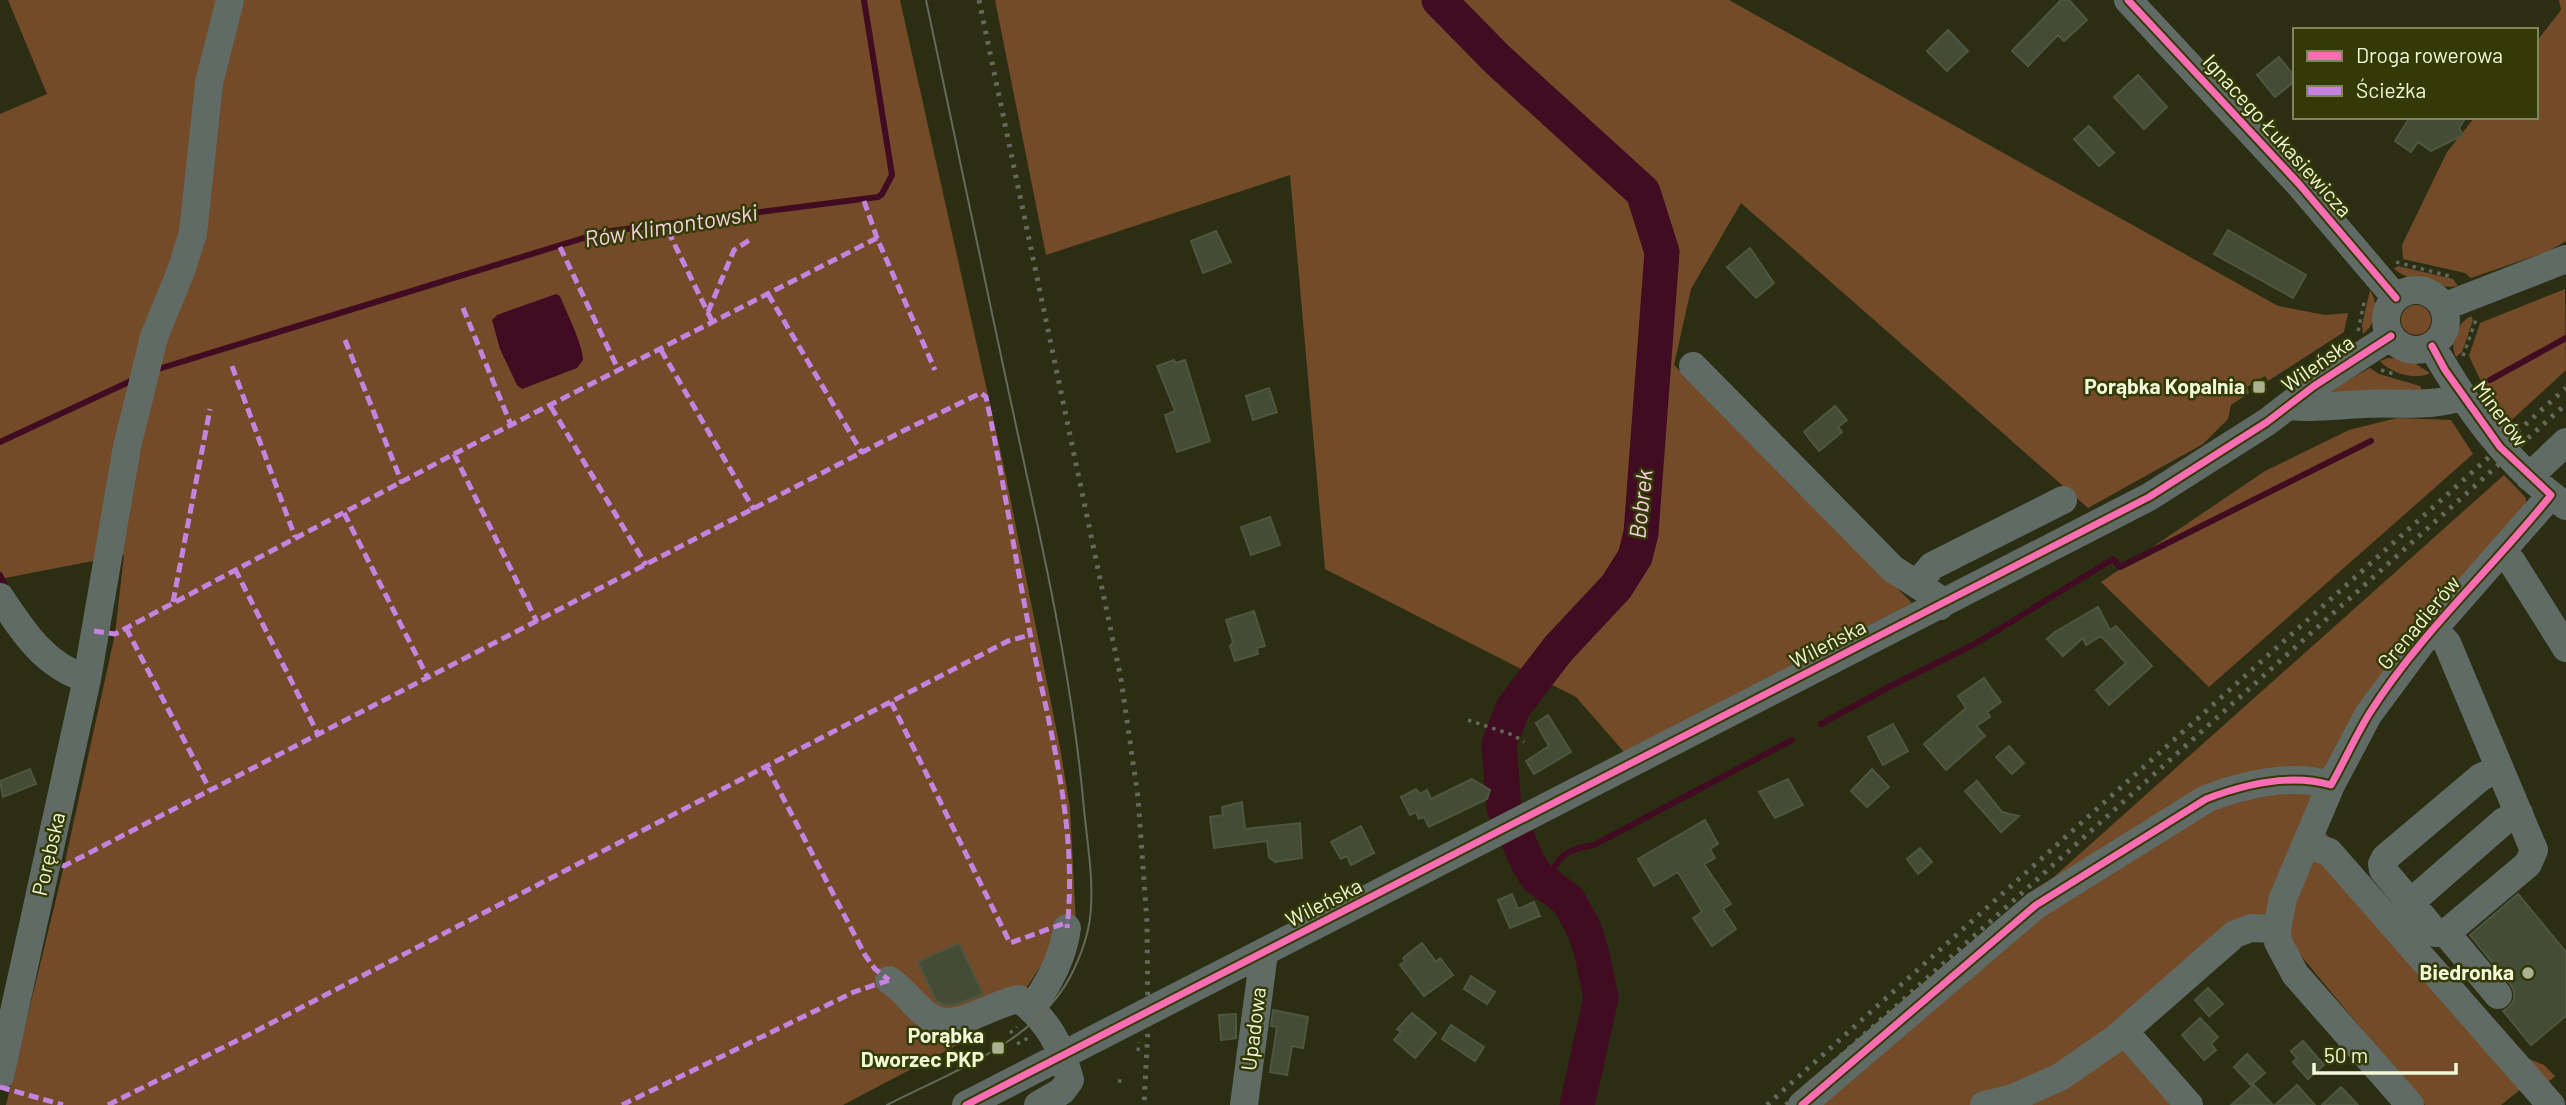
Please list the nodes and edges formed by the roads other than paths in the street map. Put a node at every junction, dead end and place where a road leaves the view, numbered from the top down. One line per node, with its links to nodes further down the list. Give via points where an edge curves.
1 (230, 0): 21 (street, Porębska, via 209,83 193,233 144,373)
2 (2128, 0): 4 (street, Ignacego Łukasiewicza, via 2299,184)
3 (2566, 259): 5 (street)
4 (2396, 298): 5 (street, via 2422,291); 6 (street, via 2386,316)
5 (2443, 307): 7 (street, via 2443,333)
6 (2390, 336): 7 (street, via 2404,348); 10 (street, Wileńska)
7 (2431, 346): 9 (street, Minerów)
8 (1693, 366): 16 (street, via 1893,569)
9 (2463, 396): 10 (street, via 2446,402 2316,409); 12 (street, Minerów, via 2500,447)
10 (2289, 406): 18 (street, Wileńska, via 2149,497)
11 (2566, 442): 12 (street)
12 (2529, 477): 14 (street, Minerów)
13 (2063, 500): 16 (street, via 1932,566)
14 (2558, 501): 15 (street, Grenadierów)
15 (2501, 553): 19 (street, Grenadierów); 20 (street, via 2512,562)
16 (1918, 583): 18 (street)
17 (0, 597): 21 (street, via 28,639 66,673)
18 (1940, 606): 30 (street, Wileńska)
19 (2434, 629): 22 (street, via 2447,643); 23 (street, Grenadierów, via 2368,715)
20 (2566, 648)
21 (86, 679): 36 (street, Porębska)
22 (2499, 769): 24 (street); 26 (street, via 2481,777 2385,858 2383,870)
23 (2331, 785): 25 (street, Grenadierów); 40 (street, via 2312,780 2261,783 2206,799 2036,905)
24 (2519, 813): 26 (street); 29 (street, via 2533,845 2532,860)
25 (2306, 844): 28 (street, Grenadierów, via 2283,898); 44 (street, via 2329,852)
26 (2410, 903): 29 (street, via 2436,933)
27 (1067, 928): 33 (street, via 1058,964)
28 (2277, 929): 34 (street, via 2251,928 2235,934); 43 (street, via 2278,942 2295,974)
29 (2446, 933): 32 (street)
30 (1264, 953): 35 (street, Wileńska); 39 (street, Upadowa)
31 (889, 980): 33 (street, via 942,1023 1019,999)
32 (2498, 995)
33 (1031, 1008): 35 (street, via 1048,1026)
34 (2124, 1031): 41 (street, via 2060,1077); 42 (street)
35 (1063, 1054): 37 (street, Wileńska); 38 (street, via 1068,1086)
36 (0, 1076)
37 (966, 1105)
38 (1038, 1105)
39 (1244, 1105)
40 (1802, 1105)
41 (1984, 1105)
42 (2189, 1105)
43 (2410, 1105)
44 (2550, 1105)

